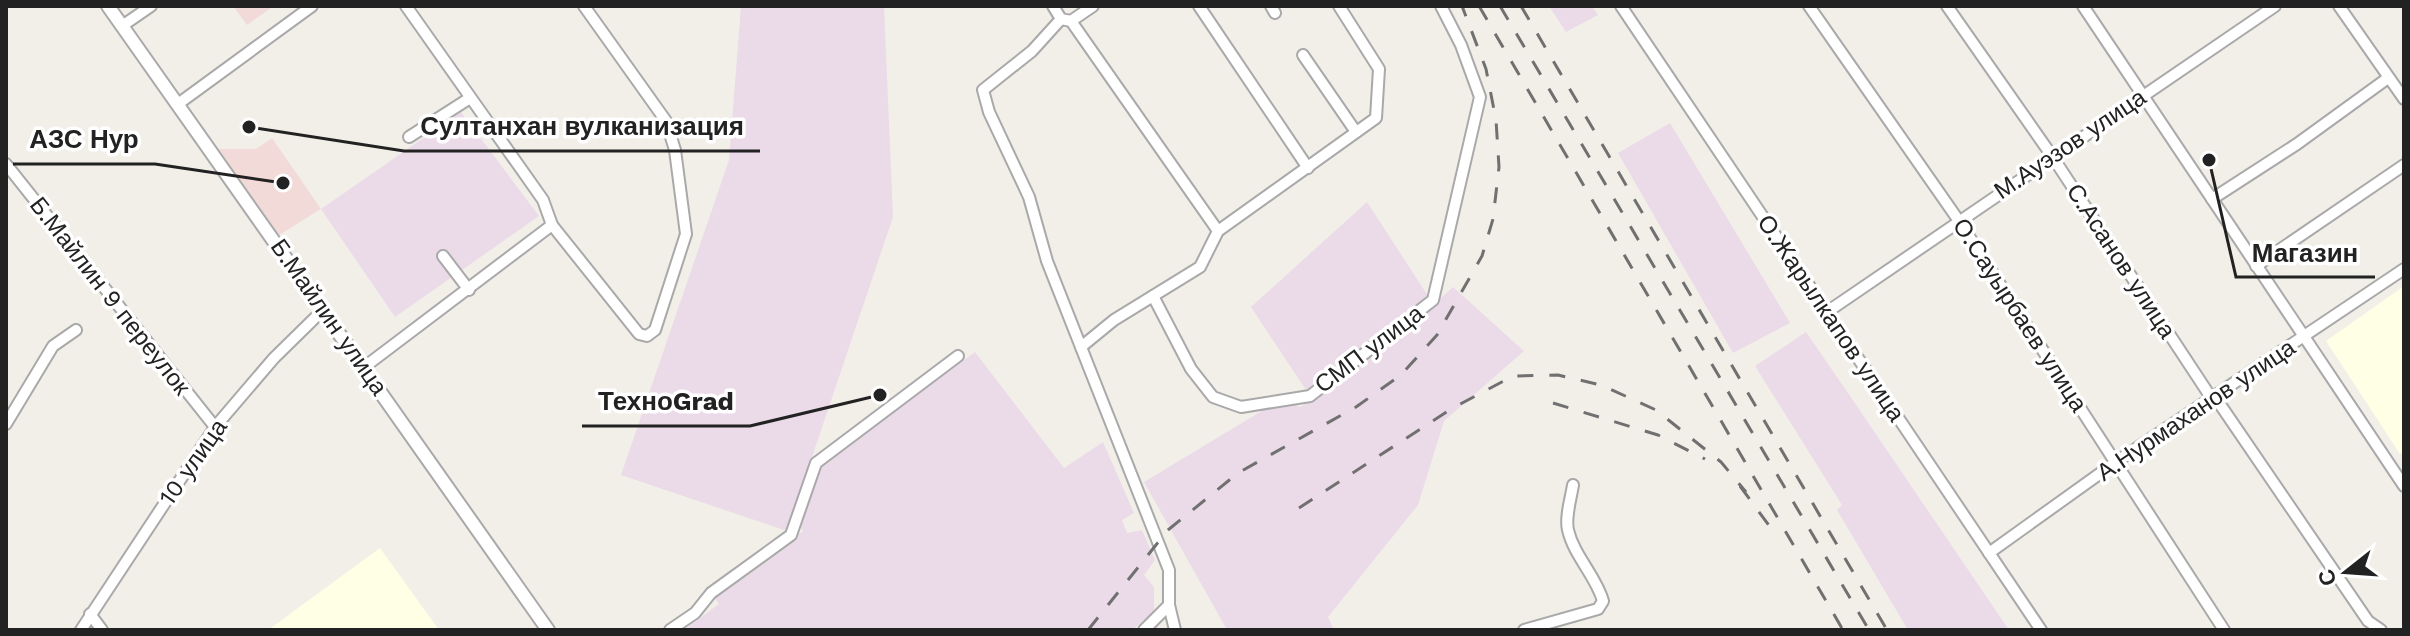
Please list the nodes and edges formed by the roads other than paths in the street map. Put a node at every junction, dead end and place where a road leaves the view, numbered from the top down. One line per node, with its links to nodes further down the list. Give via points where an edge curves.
1 (108, 6): 18 (street, Б.Майлин улица)
2 (151, 6): 18 (street)
3 (312, 6): 24 (street)
4 (406, 6): 22 (street)
5 (584, 6): 33 (street, via 666,121 675,150 686,234 655,330 639,334)
6 (1053, 6): 17 (street)
7 (1093, 6): 17 (street)
8 (1199, 6): 30 (street)
9 (1339, 6): 25 (street, via 1379,69 1376,118)
10 (1441, 6): 39 (street, СМП улица, via 1480,97 1433,300 1310,396 1241,407 1213,397 1191,369)
11 (1621, 6): 41 (street, О.Жарылкапов улица)
12 (1809, 6): 32 (street, О.Сауырбаев улица)
13 (1947, 6): 27 (street, С.Асанов улица)
14 (2083, 6): 21 (street)
15 (2275, 6): 21 (street, М.Ауэзов улица)
16 (2339, 6): 20 (street)
17 (1066, 20): 34 (street); 44 (street, via 983,90 1029,197)
18 (122, 26): 24 (street, Б.Майлин улица)
19 (1303, 55): 25 (street)
20 (2388, 78): 23 (street); 31 (street)
21 (2143, 94): 27 (street, М.Ауэзов улица); 31 (street)
22 (470, 98): 26 (street); 33 (street, via 543,200)
23 (2404, 99)
24 (178, 104): 40 (street, Б.Майлин улица)
25 (1356, 132): 30 (street)
26 (409, 137)
27 (2052, 156): 32 (street, М.Ауэзов улица); 47 (street, С.Асанов улица)
28 (6, 164): 49 (street, Б.Майлин 9 переулок)
29 (2404, 165): 36 (street)
30 (1308, 168): 34 (street)
31 (2212, 199): 36 (street)
32 (1959, 221): 41 (street, М.Ауэзов улица); 50 (street, О.Сауырбаев улица)
33 (552, 225): 38 (street)
34 (1218, 231): 39 (street, via 1200,267)
35 (443, 256): 38 (street)
36 (2256, 266): 43 (street)
37 (2404, 269): 43 (street, А.Нурмаханов улица)
38 (469, 290): 46 (street)
39 (1153, 296): 44 (street)
40 (324, 309): 46 (street, Б.Майлин улица); 49 (street, 10 улица)
41 (1827, 312): 53 (street, О.Жарылкапов улица)
42 (76, 330): 48 (street, via 53,346)
43 (2304, 339): 47 (street, А.Нурмаханов улица); 52 (street)
44 (1081, 347): 54 (street, via 1165,556)
45 (958, 356): 59 (street, via 816,463 791,535)
46 (363, 368): 58 (street, Б.Майлин улица)
47 (2213, 398): 50 (street, А.Нурмаханов улица); 65 (street, С.Асанов улица, via 2368,621)
48 (6, 424)
49 (215, 427): 55 (street, 10 улица)
50 (2116, 462): 53 (street, А.Нурмаханов улица); 64 (street, О.Сауырбаев улица)
51 (1573, 485): 62 (street, via 1568,528 1603,601 1598,609)
52 (2404, 486)
53 (1989, 553): 63 (street, О.Жарылкапов улица)
54 (1169, 605): 60 (street); 61 (street)
55 (90, 614): 56 (street, 10 улица); 57 (street)
56 (81, 630)
57 (102, 630)
58 (548, 630)
59 (670, 630)
60 (1144, 630)
61 (1175, 630)
62 (1524, 630)
63 (2041, 630)
64 (2224, 630)
65 (2381, 630)

